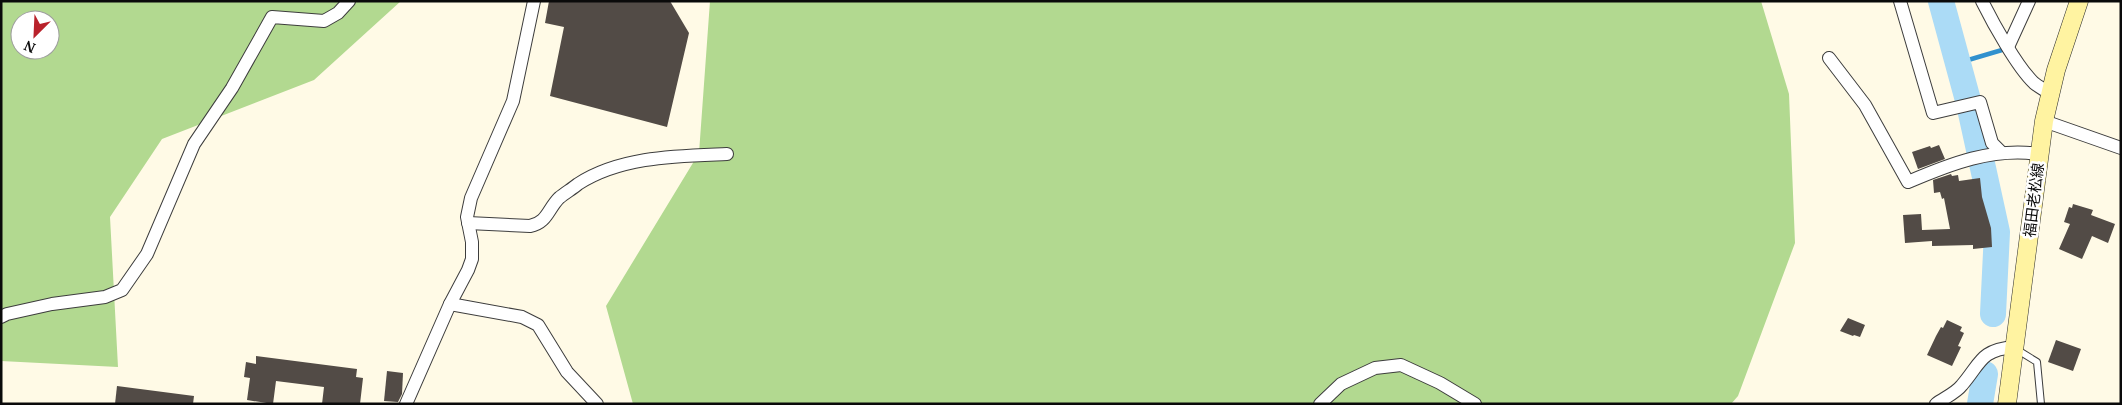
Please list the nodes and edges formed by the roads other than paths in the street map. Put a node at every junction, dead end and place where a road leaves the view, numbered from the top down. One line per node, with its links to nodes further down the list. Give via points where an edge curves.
1 (349, 1): 17 (street, via 324,21 272,17 232,88 194,144 147,254 122,290 105,297 52,304)
2 (534, 1): 15 (street, via 512,101 471,198)
3 (1900, 1): 12 (street, via 1933,113 1980,102)
4 (1982, 1): 7 (street)
5 (2029, 1): 7 (street)
6 (2079, 1): 9 (main road, 福田老松線)
7 (2008, 46): 9 (street, via 2033,82)
8 (1830, 58): 12 (street, via 1865,105 1908,182 1939,169)
9 (2050, 94): 10 (main road, 福田老松線)
10 (2044, 121): 11 (street); 14 (main road, 福田老松線)
11 (2121, 148)
12 (1995, 153): 14 (street, via 2020,151)
13 (727, 154): 15 (street, via 643,160 608,170 579,183 558,199 538,225)
14 (2039, 154): 18 (main road, 福田老松線)
15 (468, 223): 16 (street, via 472,258)
16 (450, 304): 19 (street); 20 (street, via 522,317 538,325 567,372)
17 (1, 317)
18 (2014, 348): 23 (street, via 1996,349 1975,365 1961,387); 24 (main road, 福田老松線); 25 (lane, via 2037,362)
19 (406, 404)
20 (597, 404)
21 (1320, 404): 22 (street, via 1341,384 1375,368 1401,365 1440,382)
22 (1475, 404)
23 (1936, 404)
24 (2007, 404)
25 (2041, 404)

